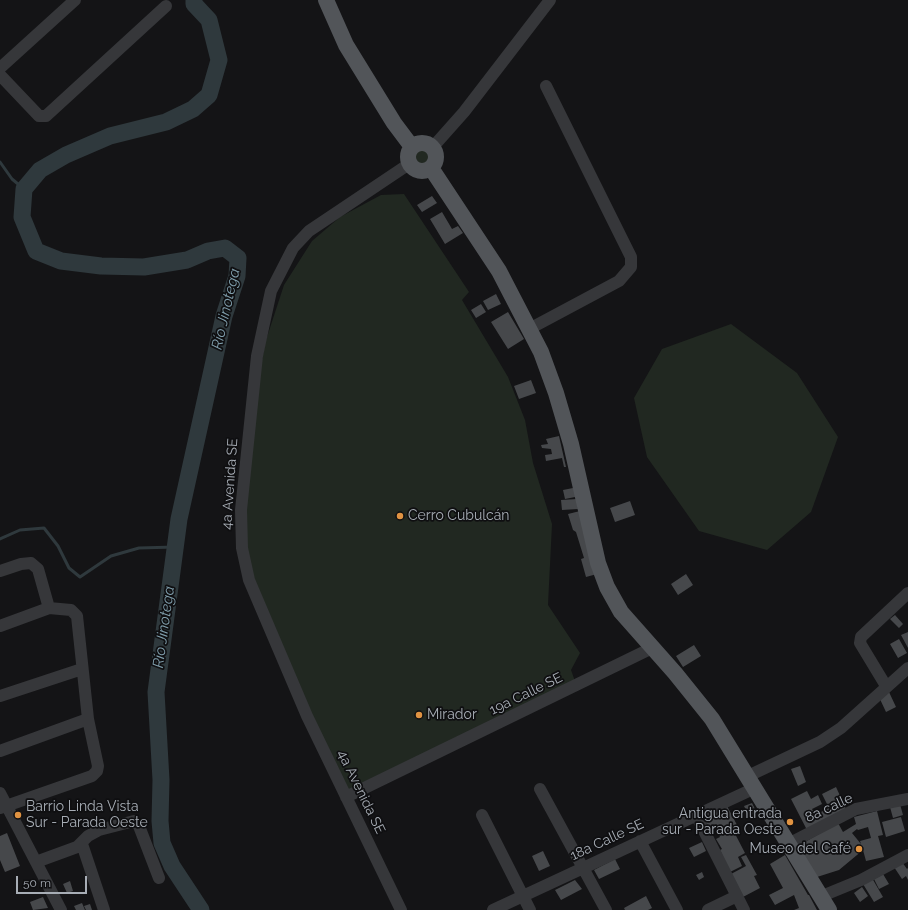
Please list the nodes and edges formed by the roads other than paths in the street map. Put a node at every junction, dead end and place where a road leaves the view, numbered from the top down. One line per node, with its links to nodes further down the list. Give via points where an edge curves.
1 (75, 0): 5 (street)
2 (326, 0): 8 (main road, via 346,44 394,123)
3 (550, 0): 9 (street, via 464,112)
4 (166, 6): 6 (street, via 46,116 39,116)
5 (0, 68)
6 (0, 75)
7 (546, 86): 12 (street, via 631,257 631,267 619,281)
8 (412, 147): 9 (main road, via 422,143); 10 (main road, via 408,155)
9 (432, 148): 11 (main road, via 436,160)
10 (409, 164): 11 (main road, via 419,171); 27 (street, 4a Avenida SE, via 309,231 293,248 271,291 257,356 242,496 242,548 249,580 307,716)
11 (431, 168): 12 (main road, via 499,271)
12 (530, 328): 17 (main road, via 556,393 577,468 598,563 607,587 621,612)
13 (0, 571): 15 (street, via 31,563 38,569)
14 (908, 593): 20 (street, via 861,637 860,643)
15 (49, 608): 16 (street); 19 (street, via 71,610 77,616)
16 (0, 626)
17 (652, 648): 24 (main road, via 712,719); 27 (street, 19a Calle SE)
18 (908, 668): 20 (street, 18a Calle SE)
19 (82, 669): 21 (street); 22 (street)
20 (886, 686): 24 (street, 18a Calle SE, via 841,728)
21 (0, 696)
22 (88, 719): 23 (street); 29 (street, via 97,772 92,776)
23 (0, 751)
24 (752, 782): 31 (street, 18a Calle SE, via 726,801); 34 (main road)
25 (540, 789): 37 (street)
26 (0, 793): 29 (street)
27 (346, 797): 44 (street, 4a Avenida SE)
28 (908, 799): 34 (street, 8a calle, via 856,809)
29 (3, 807): 36 (street)
30 (482, 815): 39 (street)
31 (696, 815): 32 (street, 18a Calle SE); 40 (street)
32 (640, 841): 37 (street, 18a Calle SE); 48 (street)
33 (82, 844): 36 (street); 38 (street, via 88,836 99,830 134,821 139,826); 43 (street)
34 (788, 844): 41 (main road)
35 (908, 855): 41 (street, via 861,880)
36 (36, 862): 42 (street)
37 (583, 868): 39 (street, 18a Calle SE); 47 (street)
38 (159, 878)
39 (522, 896): 45 (street, 18a Calle SE); 46 (street)
40 (737, 896): 49 (street); 50 (street)
41 (826, 903)
42 (61, 910)
43 (104, 910)
44 (401, 910)
45 (493, 910)
46 (530, 910)
47 (606, 910)
48 (676, 910)
49 (708, 910)
50 (744, 910)

